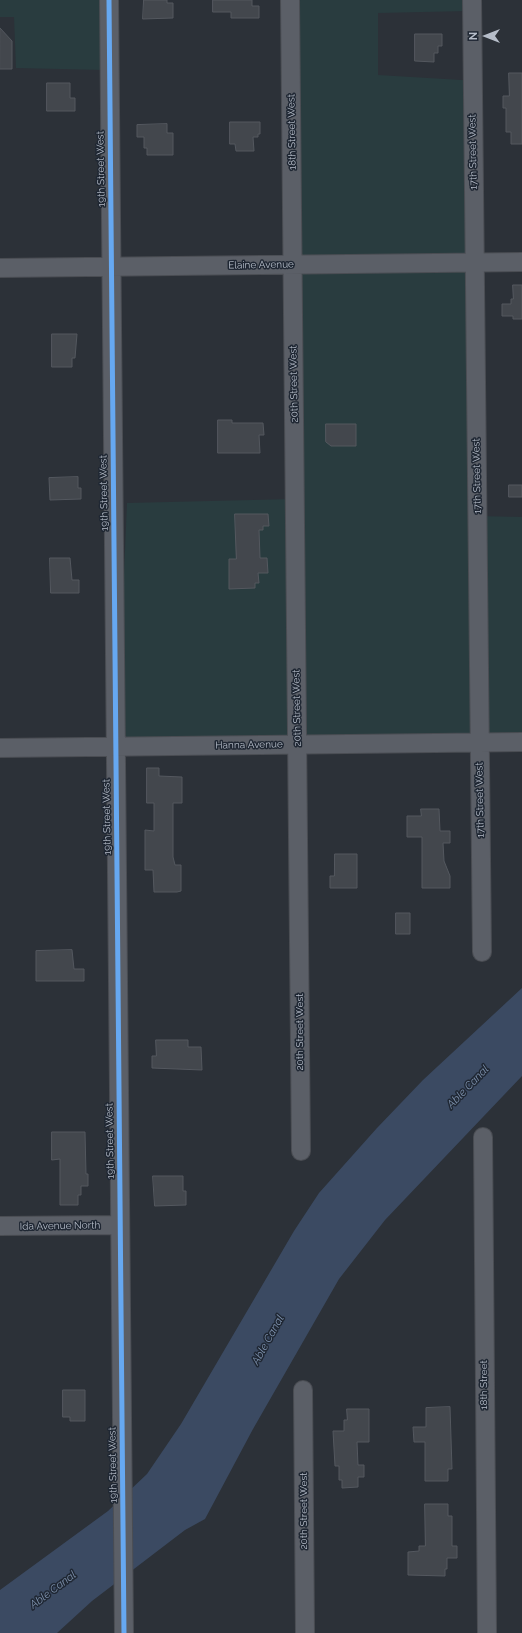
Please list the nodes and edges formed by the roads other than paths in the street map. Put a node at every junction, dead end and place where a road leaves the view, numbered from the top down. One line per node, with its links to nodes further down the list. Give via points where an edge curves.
1 (108, 0): 7 (street, 19th Street West)
2 (290, 0): 6 (street, 18th Street West)
3 (472, 0): 5 (street, 17th Street West)
4 (522, 262): 5 (street, Elaine Avenue)
5 (474, 263): 6 (street, Elaine Avenue); 9 (street, 17th Street West)
6 (293, 265): 7 (street, Elaine Avenue); 11 (street, 20th Street West)
7 (111, 267): 8 (street, Elaine Avenue); 12 (street, 19th Street West)
8 (0, 268)
9 (480, 742): 10 (street, Hanna Avenue); 11 (street, Hanna Avenue); 14 (street, 17th Street West)
10 (522, 742)
11 (298, 744): 12 (street, Hanna Avenue); 16 (street, 20th Street West)
12 (116, 746): 13 (street, Hanna Avenue); 17 (street, 19th Street West)
13 (0, 748)
14 (482, 952)
15 (483, 1137): 22 (street, 18th Street)
16 (301, 1151)
17 (120, 1225): 18 (street, Ida Avenue North); 20 (street, 19th Street West)
18 (0, 1226)
19 (303, 1390): 21 (street, 20th Street West)
20 (124, 1632)
21 (305, 1633)
22 (487, 1633)

